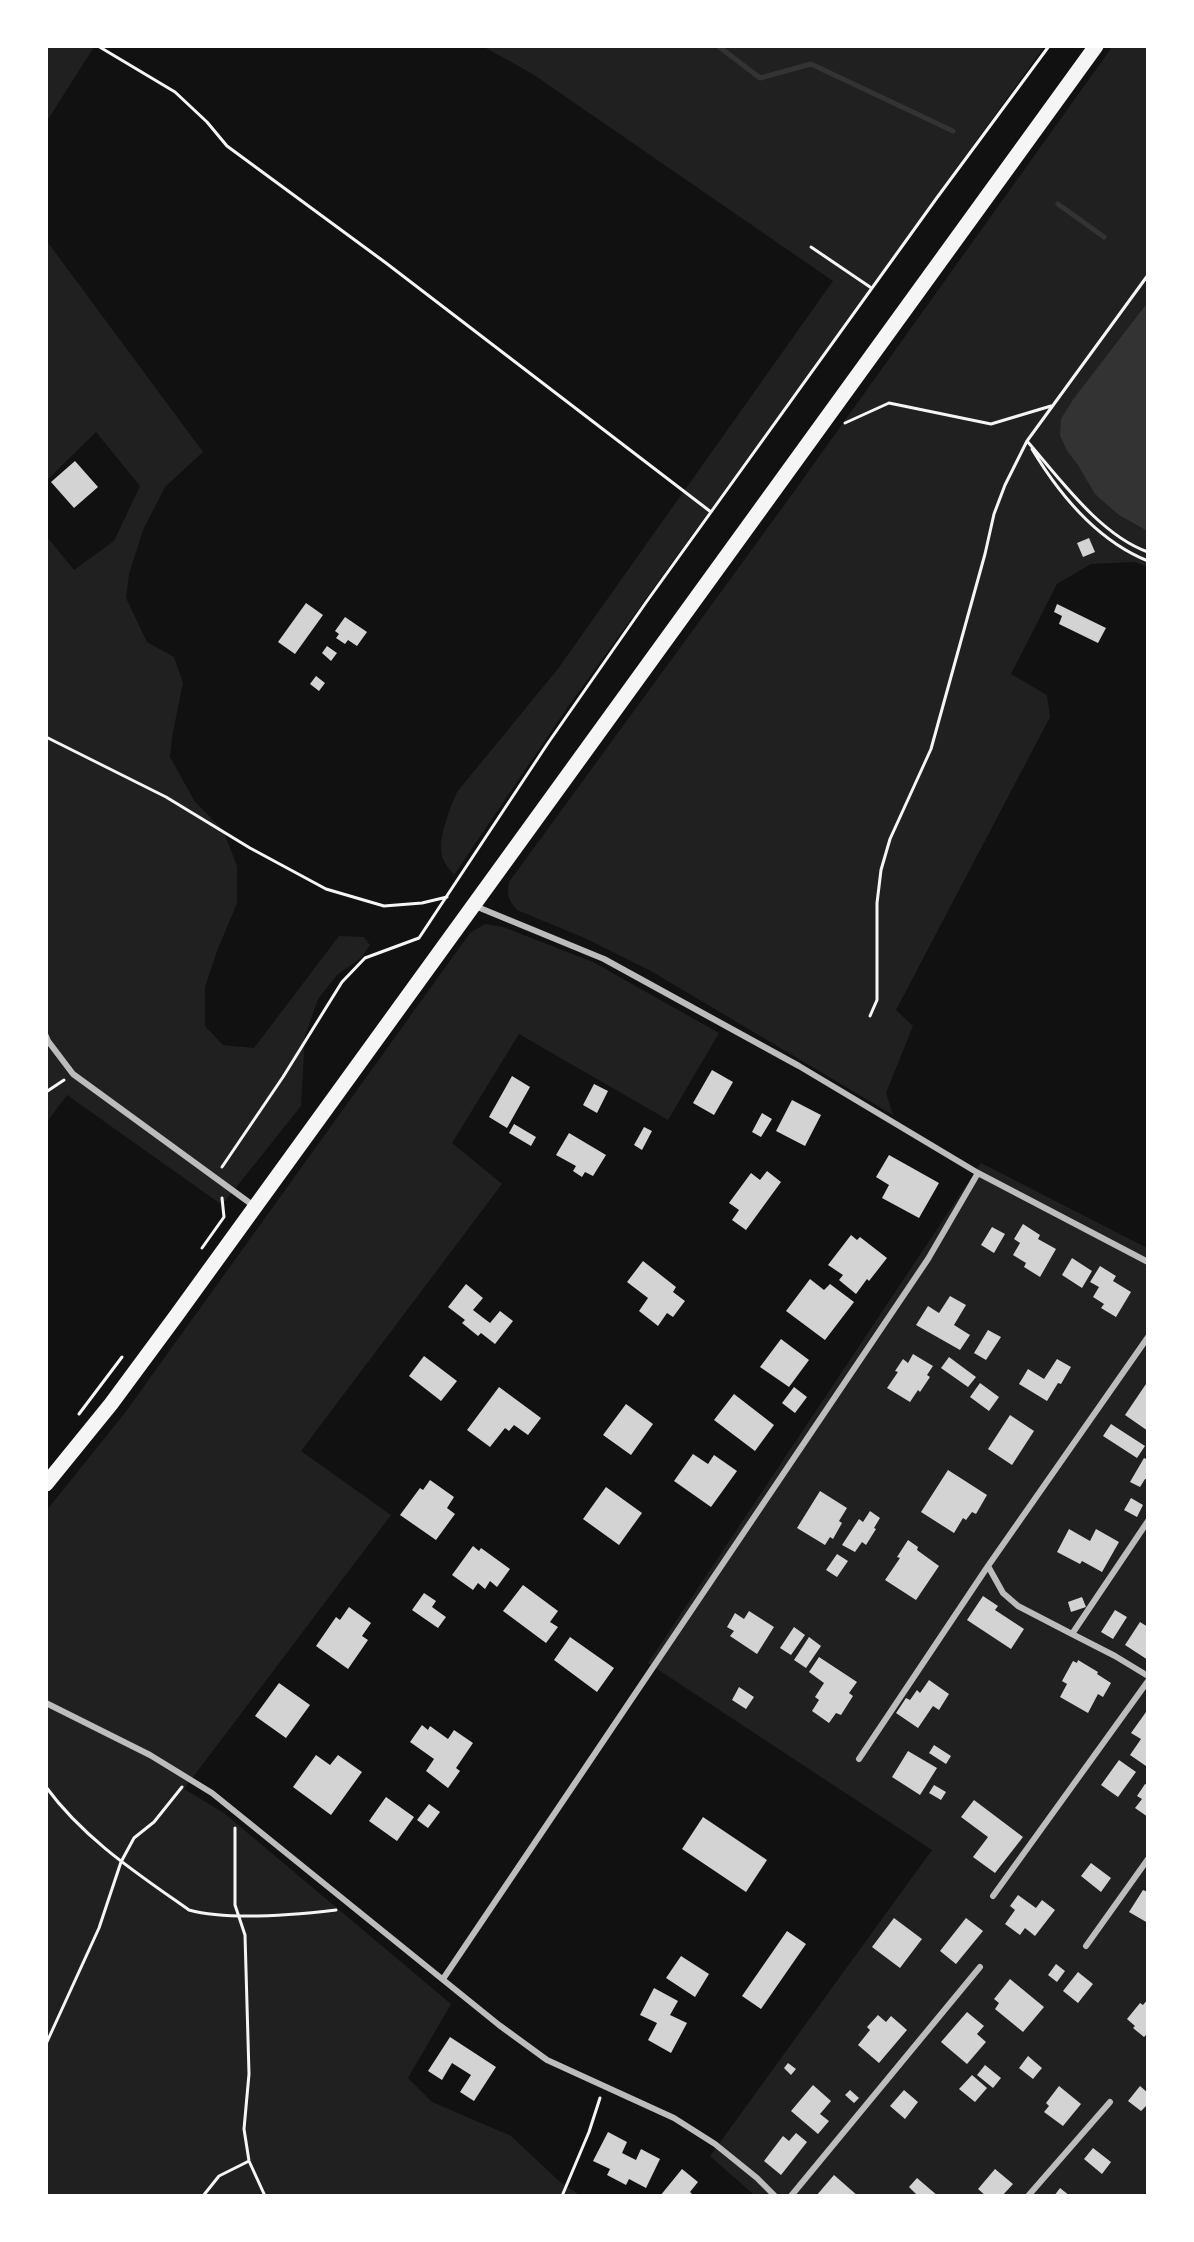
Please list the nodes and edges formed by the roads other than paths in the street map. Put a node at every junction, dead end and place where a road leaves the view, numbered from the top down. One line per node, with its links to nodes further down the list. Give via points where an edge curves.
1 (1096, 46): 2 (main road)
2 (472, 905): 4 (street, via 604,959 799,1066); 5 (main road)
3 (46, 1036): 5 (street, via 73,1074)
4 (978, 1173): 6 (street); 20 (street, via 928,1259)
5 (255, 1206): 8 (main road, via 111,1404)
6 (1148, 1262)
7 (1148, 1338): 10 (street)
8 (46, 1484)
9 (1148, 1521): 11 (street)
10 (988, 1566): 11 (street, via 1002,1593 1018,1606); 15 (street)
11 (1072, 1634): 12 (street)
12 (1148, 1676)
13 (1148, 1682): 17 (street)
14 (46, 1703): 20 (street, via 150,1755 212,1793)
15 (859, 1759)
16 (1148, 1859): 18 (street)
17 (993, 1896)
18 (1086, 1946)
19 (980, 1967): 23 (street)
20 (443, 1979): 22 (street, via 547,2060 674,2118 707,2139)
21 (1110, 2102): 24 (street)
22 (775, 2196)
23 (791, 2196)
24 (1028, 2196)

